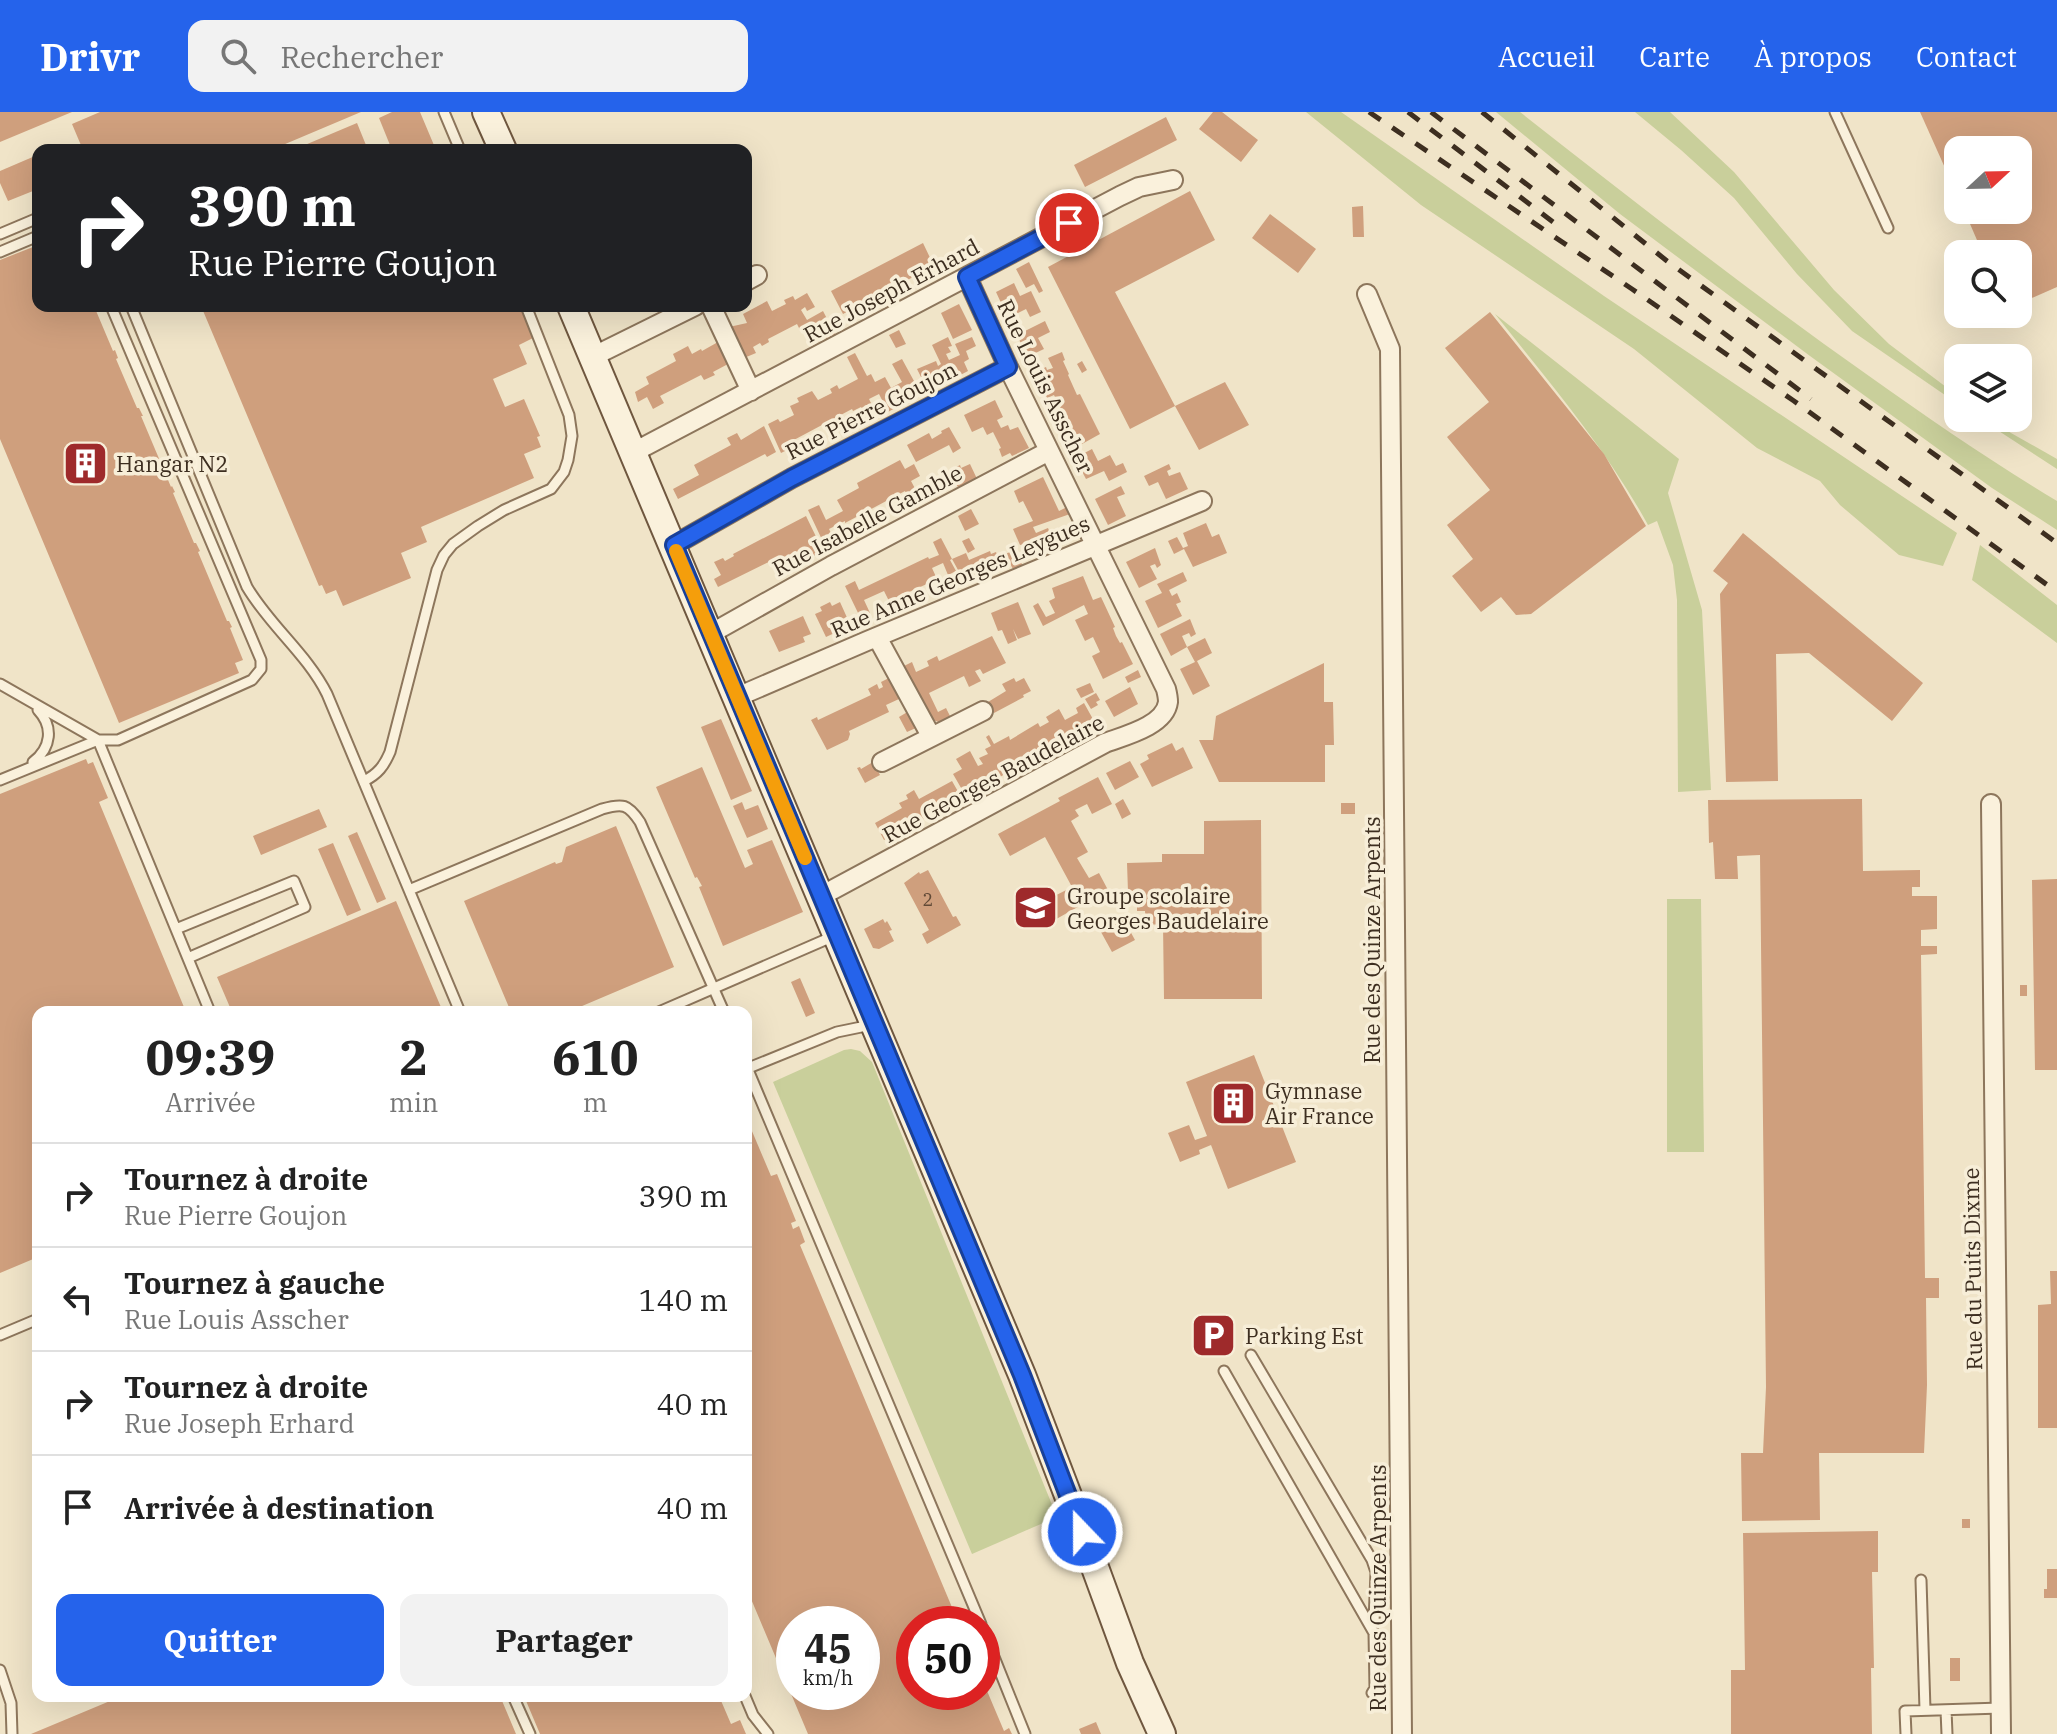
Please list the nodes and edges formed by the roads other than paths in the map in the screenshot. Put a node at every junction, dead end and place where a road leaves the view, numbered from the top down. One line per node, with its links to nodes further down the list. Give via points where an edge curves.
1 (444, 112): 4 (lane)
2 (486, 112): 5 (main road)
3 (1835, 112): 8 (lane)
4 (457, 144)
5 (500, 144)
6 (1173, 180): 12 (street, Rue Joseph Erhard, via 1139,187)
7 (32, 221): 9 (lane)
8 (1888, 228)
9 (0, 234)
10 (32, 239): 11 (lane)
11 (0, 252)
12 (967, 277): 21 (street, Rue Louis Asscher); 22 (street, Rue Joseph Erhard)
13 (1367, 294): 75 (street, Rue des Quinze Arpents, via 1390,349)
14 (114, 312): 36 (lane, via 261,669 252,680 118,740)
15 (133, 312): 40 (lane, via 247,587 317,674)
16 (528, 312): 40 (lane, via 569,415 572,436 564,472 551,489 478,526 444,555 393,745 383,767)
17 (574, 312): 20 (main road)
18 (683, 312): 20 (street)
19 (714, 312): 22 (street)
20 (594, 356): 24 (main road)
21 (1008, 367): 23 (street, Rue Louis Asscher); 26 (street, Rue Pierre Goujon)
22 (751, 391): 24 (street, Rue Joseph Erhard)
23 (1049, 451): 27 (street, Rue Louis Asscher); 28 (street, Rue Isabelle Gamble)
24 (634, 452): 26 (main road)
25 (1202, 501): 27 (street, Rue Anne Georges Leygues)
26 (674, 545): 28 (main road)
27 (1096, 546): 29 (street, Rue Anne Georges Leygues); 31 (street, Rue Louis Asscher)
28 (710, 634): 32 (main road)
29 (877, 637): 32 (street, Rue Anne Georges Leygues); 35 (street)
30 (0, 684): 33 (lane)
31 (1166, 689): 43 (street, Rue Georges Baudelaire, via 1168,704 1150,726 1105,743)
32 (737, 697): 43 (main road)
33 (30, 702): 36 (lane); 38 (lane, via 49,733 41,756)
34 (983, 711): 35 (street)
35 (931, 736): 37 (street)
36 (98, 740): 38 (lane); 44 (lane)
37 (882, 762)
38 (24, 769): 39 (lane)
39 (0, 780)
40 (364, 781): 42 (lane)
41 (1991, 804): 67 (street, Rue du Puits Dixme)
42 (409, 890): 47 (lane, via 602,809 625,806 640,822); 49 (lane)
43 (821, 896): 45 (main road)
44 (176, 929): 46 (lane); 46 (lane, via 294,881 305,907)
45 (837, 935): 47 (lane); 52 (main road)
46 (188, 958): 48 (lane)
47 (714, 989): 50 (lane); 51 (lane)
48 (208, 1006)
49 (457, 1006)
50 (673, 1006)
51 (721, 1006)
52 (874, 1025): 53 (lane, via 837,1032); 70 (main road, via 1022,1375)
53 (752, 1065)
54 (752, 1081): 60 (lane)
55 (32, 1322): 56 (lane)
56 (0, 1335)
57 (1251, 1355): 61 (lane, via 1372,1560 1376,1572)
58 (1224, 1371): 61 (lane)
59 (1921, 1580): 68 (lane)
60 (974, 1606)
61 (1370, 1626): 64 (lane)
62 (0, 1670): 71 (lane, via 11,1703)
63 (1000, 1671): 74 (lane)
64 (1372, 1693)
65 (516, 1702): 72 (lane)
66 (748, 1702): 73 (lane)
67 (2001, 1708): 69 (lane); 78 (street, Rue du Puits Dixme)
68 (1925, 1710): 69 (lane); 76 (lane, via 1905,1711)
69 (1946, 1710): 77 (lane)
70 (1150, 1730)
71 (12, 1734)
72 (530, 1734)
73 (768, 1734)
74 (1025, 1734)
75 (1402, 1734)
76 (1906, 1734)
77 (1947, 1734)
78 (2001, 1734)

